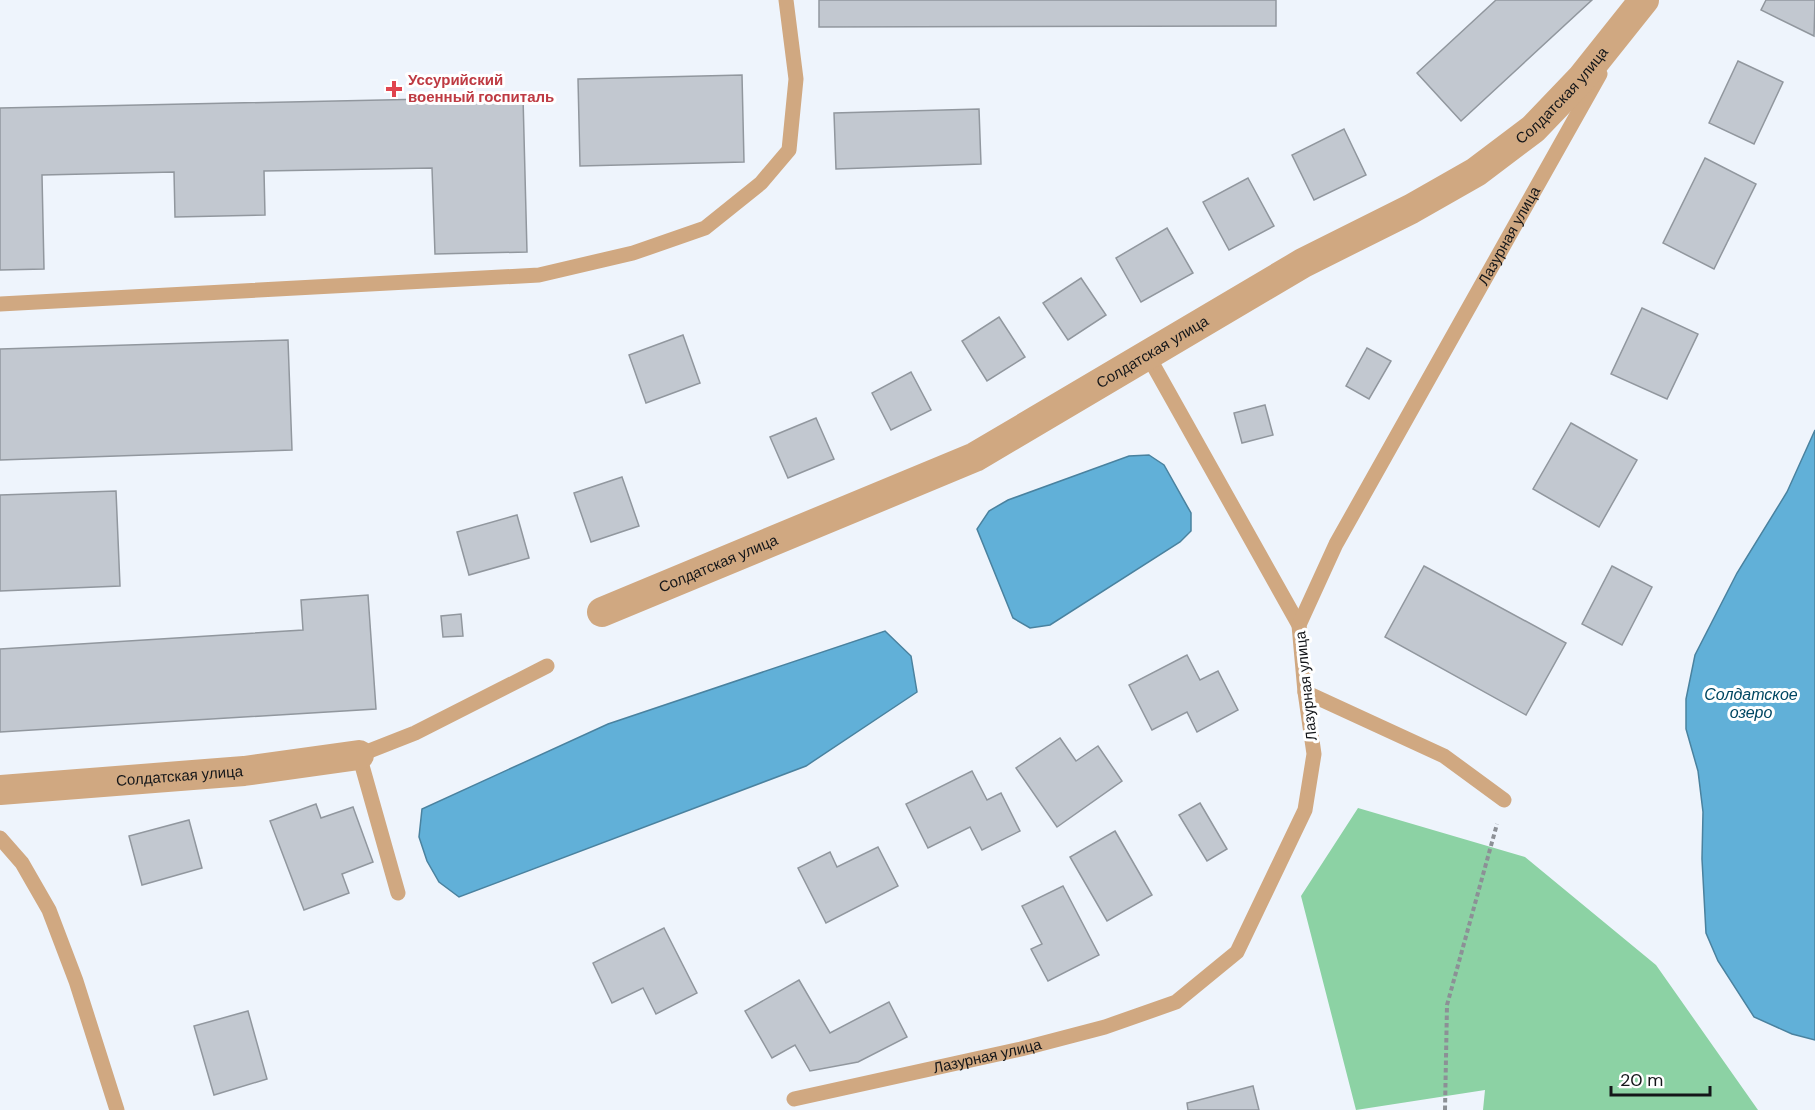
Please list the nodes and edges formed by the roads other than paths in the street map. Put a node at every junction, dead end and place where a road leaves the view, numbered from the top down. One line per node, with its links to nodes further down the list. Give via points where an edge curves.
1 (786, 0): 3 (lane, via 796,79 789,150 760,183 705,228 633,253 538,275)
2 (1638, 8): 4 (street, Солдатская улица, via 1581,79 1533,129 1476,172 1303,263); 6 (lane, Лазурная улица, via 1336,544)
3 (0, 304)
4 (1148, 354): 5 (street, Солдатская улица, via 975,457); 6 (lane)
5 (602, 612)
6 (1299, 625): 8 (lane, Лазурная улица)
7 (548, 666): 9 (lane, via 415,733)
8 (1305, 692): 11 (lane, via 1444,756); 14 (lane, Лазурная улица, via 1314,754 1305,810 1237,952 1176,1002 1106,1027 1021,1049)
9 (359, 755): 10 (street, Солдатская улица, via 244,771); 13 (lane)
10 (0, 790)
11 (1504, 800)
12 (0, 838): 15 (lane, via 22,863 49,910)
13 (398, 893)
14 (794, 1099)
15 (117, 1110)

